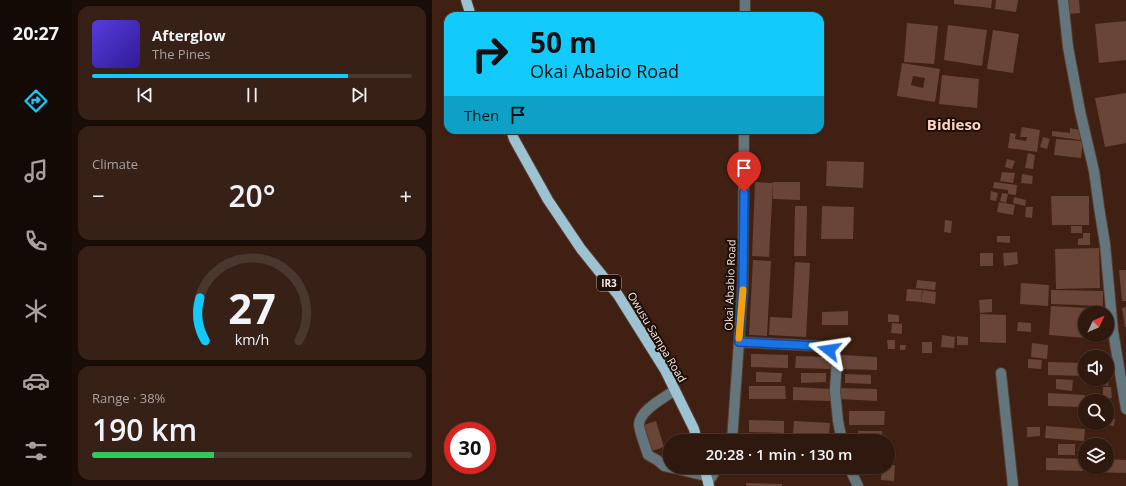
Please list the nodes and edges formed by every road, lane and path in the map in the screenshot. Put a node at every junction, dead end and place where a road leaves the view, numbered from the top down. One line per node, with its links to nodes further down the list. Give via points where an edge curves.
1 (466, 0): 4 (main road)
2 (745, 0): 5 (street)
3 (1063, 0): 11 (street, via 1068,47 1094,171 1105,244 1113,331)
4 (470, 12)
5 (745, 12)
6 (512, 134): 10 (main road, Owusu Sampa Road / IR3, via 548,200 581,249 618,295)
7 (744, 134): 8 (street, Okai Ababio Road, via 743,284)
8 (739, 342): 13 (street, Okai Ababio Road); 14 (street, via 819,346 829,350 837,358 835,391)
9 (1001, 373): 18 (street)
10 (675, 390): 12 (main road, Owusu Sampa Road / IR3); 16 (street, via 644,412 641,418 639,425 648,455 664,466)
11 (1126, 409)
12 (695, 434)
13 (732, 434)
14 (841, 434)
15 (852, 474): 17 (street)
16 (707, 478)
17 (858, 486)
18 (1013, 486)

